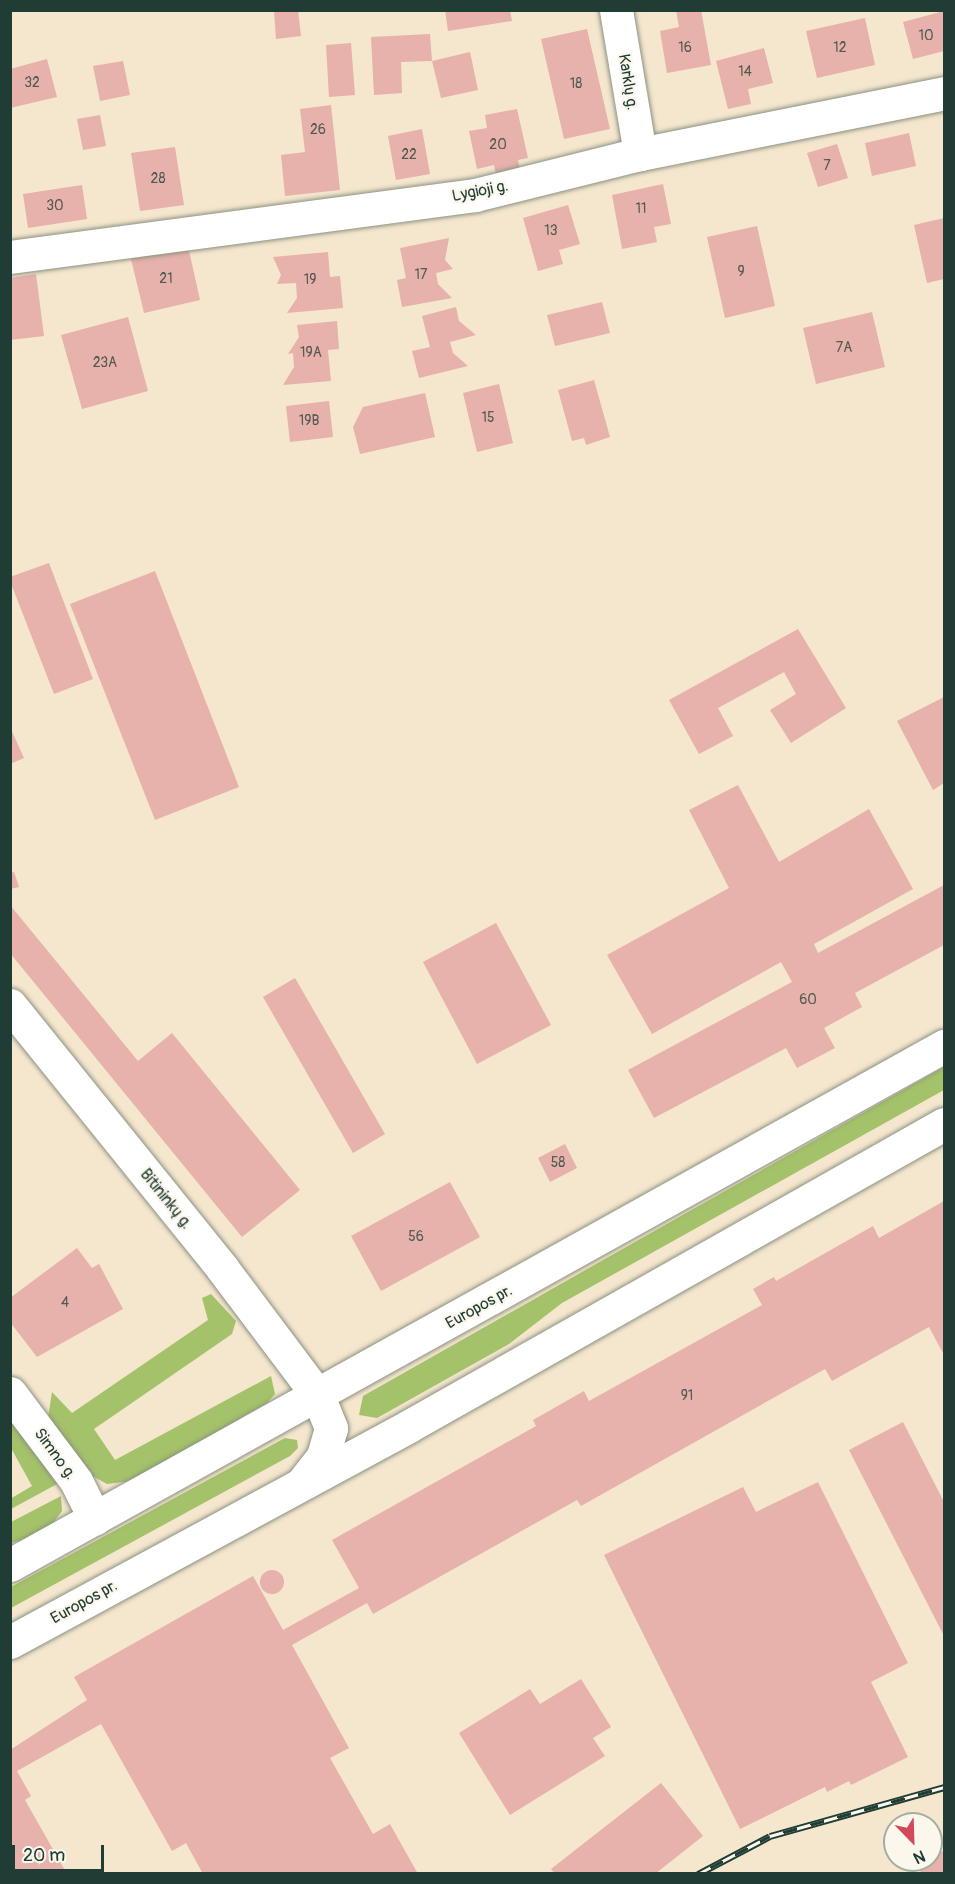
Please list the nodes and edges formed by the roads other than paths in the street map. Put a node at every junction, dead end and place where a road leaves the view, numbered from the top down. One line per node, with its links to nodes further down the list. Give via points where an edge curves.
1 (616, 10): 3 (main road, Karklų g.)
2 (945, 93): 3 (main road, Lygioji g.)
3 (640, 154): 4 (main road, Lygioji g., via 475,195)
4 (10, 257)
5 (10, 1005): 9 (main road, Bitininkų g., via 222,1268)
6 (945, 1046): 9 (main road, Europos pr.)
7 (945, 1124): 10 (main road, Europos pr.)
8 (10, 1392): 11 (main road, Simno g., via 76,1481)
9 (318, 1396): 10 (main road, Bitininkų g., via 331,1428 323,1456); 11 (main road, Europos pr.)
10 (302, 1483): 13 (main road, Europos pr.)
11 (95, 1519): 12 (main road, Europos pr.)
12 (10, 1565)
13 (10, 1642)

